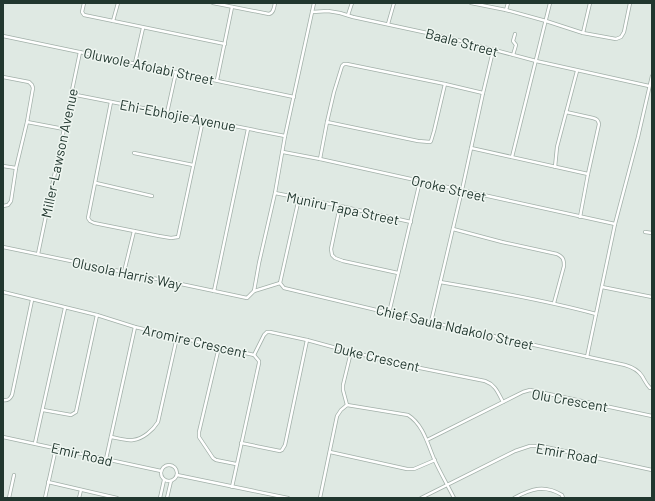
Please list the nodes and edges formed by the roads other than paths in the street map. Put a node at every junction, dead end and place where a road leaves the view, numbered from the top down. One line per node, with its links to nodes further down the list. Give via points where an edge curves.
1 (84, 3): 17 (street, via 83,14)
2 (118, 3): 17 (street)
3 (213, 3): 13 (street)
4 (275, 3): 13 (street, via 273,11 269,14)
5 (314, 3): 15 (street)
6 (352, 3): 16 (street)
7 (394, 3): 19 (street)
8 (472, 3): 14 (street)
9 (508, 3): 14 (street)
10 (550, 3): 18 (street)
11 (590, 3): 21 (street)
12 (630, 3): 21 (street, via 621,37 616,39)
13 (232, 7): 24 (street)
14 (506, 10): 18 (street)
15 (312, 12): 16 (street, Baale Street, via 340,12); 39 (street)
16 (348, 15): 19 (street, Baale Street)
17 (114, 21): 20 (street)
18 (546, 21): 21 (street); 28 (street)
19 (388, 24): 25 (street, Baale Street)
20 (143, 28): 24 (street); 29 (street)
21 (583, 33)
22 (515, 34): 27 (street)
23 (3, 36): 26 (street, Oluwole Afolabi Street)
24 (224, 44): 34 (street)
25 (493, 51): 27 (street, Baale Street); 37 (street)
26 (80, 52): 29 (street, Oluwole Afolabi Street); 38 (street, Miller-Lawson Avenue)
27 (513, 56): 28 (street, Baale Street)
28 (536, 61): 30 (street, Baale Street); 52 (street)
29 (136, 64): 31 (street, Oluwole Afolabi Street)
30 (576, 71): 36 (street, Baale Street); 41 (street)
31 (176, 72): 34 (street, Oluwole Afolabi Street); 42 (street)
32 (652, 76): 36 (street)
33 (3, 77): 44 (street, via 29,82 33,86)
34 (217, 80): 39 (street, Oluwole Afolabi Street)
35 (446, 84): 37 (street); 45 (street, via 344,64); 45 (street, via 430,142)
36 (649, 86): 69 (street)
37 (483, 93): 49 (street)
38 (71, 94): 40 (street, Ehi-Ebhojie Avenue); 46 (street, Miller-Lawson Avenue)
39 (294, 97): 48 (street)
40 (112, 102): 42 (street, Ehi-Ebhojie Avenue); 60 (street)
41 (566, 112): 56 (street); 58 (street, via 593,118 599,122)
42 (167, 113): 43 (street, Ehi-Ebhojie Avenue)
43 (203, 120): 47 (street, Ehi-Ebhojie Avenue); 54 (street)
44 (27, 122): 46 (street); 57 (street)
45 (327, 122): 53 (street)
46 (64, 129): 75 (street, Miller-Lawson Avenue)
47 (248, 129): 48 (street, Ehi-Ebhojie Avenue); 81 (street)
48 (286, 136): 50 (street)
49 (471, 148): 52 (street); 61 (street)
50 (283, 152): 53 (street, Oroke Street); 62 (street)
51 (134, 153): 54 (street)
52 (512, 157): 56 (street)
53 (320, 159): 59 (street, Oroke Street)
54 (193, 165): 71 (street, via 178,237)
55 (3, 166): 57 (street)
56 (555, 167): 58 (street)
57 (16, 168): 65 (street, via 10,201 8,206)
58 (588, 174): 67 (street)
59 (420, 181): 61 (street, Oroke Street); 68 (street)
60 (96, 184): 63 (street); 71 (street, via 88,218 90,221)
61 (462, 190): 67 (street, Oroke Street); 70 (street)
62 (275, 194): 64 (street, Muniru Tapa Street); 82 (street)
63 (152, 196)
64 (299, 198): 66 (street, Muniru Tapa Street); 79 (street)
65 (3, 206)
66 (340, 206): 68 (street, Muniru Tapa Street); 77 (street, via 331,249 334,258)
67 (580, 217): 69 (street, Oroke Street)
68 (411, 222): 77 (street)
69 (615, 224): 80 (street)
70 (453, 230): 78 (street); 86 (street, via 562,257 564,266)
71 (134, 232): 76 (street)
72 (645, 232): 73 (street)
73 (652, 233)
74 (3, 247): 75 (street, Olusola Harris Way)
75 (38, 254): 76 (street, Olusola Harris Way)
76 (124, 272): 81 (street, Olusola Harris Way)
77 (398, 273): 88 (street)
78 (440, 282): 86 (street); 91 (street)
79 (280, 283): 82 (street); 88 (street, Chief Saula Ndakolo Street, via 284,288)
80 (602, 287): 84 (street); 89 (street)
81 (214, 291): 82 (street, Olusola Harris Way, via 245,298)
82 (254, 291)
83 (3, 292): 85 (street, Aromire Crescent)
84 (652, 297)
85 (32, 300): 87 (street, Aromire Crescent); 100 (street, via 12,395 10,399)
86 (554, 303): 89 (street)
87 (65, 308): 90 (street, Aromire Crescent); 103 (street)
88 (389, 313): 91 (street, Chief Saula Ndakolo Street)
89 (596, 314): 98 (street)
90 (97, 315): 92 (street, Aromire Crescent); 103 (street, via 76,412 71,415)
91 (431, 322): 98 (street, Chief Saula Ndakolo Street)
92 (135, 327): 93 (street, Aromire Crescent); 106 (street)
93 (177, 337): 95 (street, Aromire Crescent); 106 (street, via 155,427 132,441)
94 (307, 340): 96 (street, Duke Crescent); 97 (street, Duke Crescent, via 267,332); 109 (street, via 282,450)
95 (219, 347): 97 (street, Aromire Crescent); 114 (street, via 200,437 213,458)
96 (351, 352): 101 (street, Duke Crescent, via 485,381 496,388); 102 (street, via 343,385)
97 (254, 355): 109 (street, Aromire Crescent, via 259,364)
98 (587, 357): 99 (street, Chief Saula Ndakolo Street, via 631,367 644,378)
99 (650, 388)
100 (3, 400)
101 (503, 402): 104 (street, Olu Crescent, via 530,390); 107 (street, Olu Crescent)
102 (347, 405): 107 (street, via 413,418); 111 (street, via 337,416)
103 (43, 410): 108 (street)
104 (652, 416)
105 (3, 437): 108 (street, Emir Road)
106 (111, 437): 112 (street)
107 (427, 440): 113 (street)
108 (35, 443): 110 (street, Emir Road)
109 (241, 443): 114 (street, Aromire Crescent)
110 (56, 448): 112 (street, Emir Road); 121 (street)
111 (330, 452): 113 (street, via 407,469 414,469); 133 (street)
112 (106, 459): 116 (street, Emir Road)
113 (435, 460): 122 (street)
114 (236, 464): 123 (street, Aromire Crescent)
115 (652, 470): 122 (street, Emir Road, via 541,446 530,446)
116 (161, 472): 118 (street, via 166,466 171,465 177,470); 119 (street)
117 (14, 475): 126 (street)
118 (177, 475): 120 (street); 123 (street)
119 (164, 480): 120 (street); 130 (street)
120 (171, 481): 131 (street)
121 (48, 482): 124 (street); 127 (street)
122 (448, 485): 134 (street, Emir Road); 135 (street)
123 (232, 487): 125 (street)
124 (81, 490): 128 (street); 129 (street)
125 (276, 497): 132 (street)
126 (9, 498)
127 (45, 498)
128 (80, 498)
129 (117, 498)
130 (160, 498)
131 (167, 498)
132 (288, 498)
133 (320, 498)
134 (421, 498)
135 (454, 498)
136 (514, 498): 137 (street, via 537,488 544,488 558,492)
137 (563, 498)

